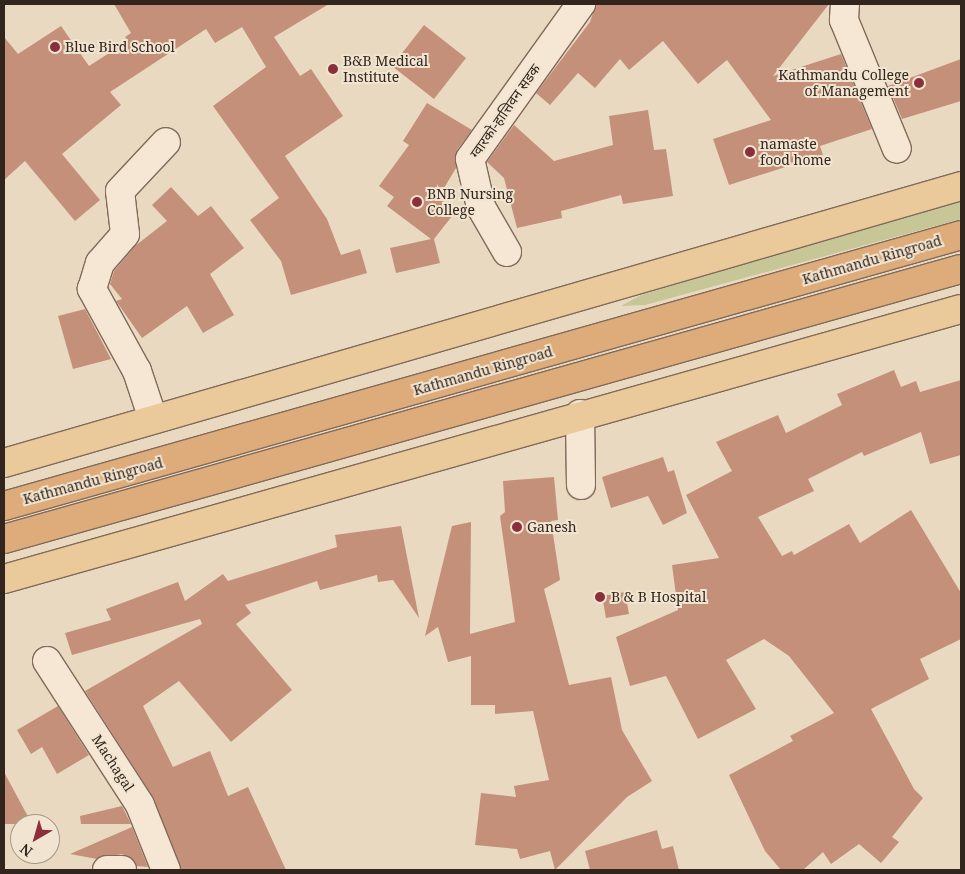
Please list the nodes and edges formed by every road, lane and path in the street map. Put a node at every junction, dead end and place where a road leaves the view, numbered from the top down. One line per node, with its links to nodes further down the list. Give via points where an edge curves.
1 (581, 4): 7 (street, ग्वारको-हात्तिवन सडक, via 470,159 481,207)
2 (845, 4): 4 (street, via 844,20)
3 (166, 142): 11 (street, via 120,190 125,234 100,263 92,289 137,371)
4 (897, 149)
5 (961, 186): 11 (main road)
6 (961, 234): 14 (highway, Kathmandu Ringroad)
7 (507, 252)
8 (961, 269): 15 (highway)
9 (961, 309): 10 (main road)
10 (580, 414): 13 (street); 16 (main road)
11 (153, 419): 12 (main road)
12 (4, 463)
13 (581, 485)
14 (4, 506)
15 (4, 540)
16 (4, 579)
17 (48, 662): 20 (street, Machagal, via 140,805)
18 (108, 870): 19 (street)
19 (122, 870)
20 (166, 870)

